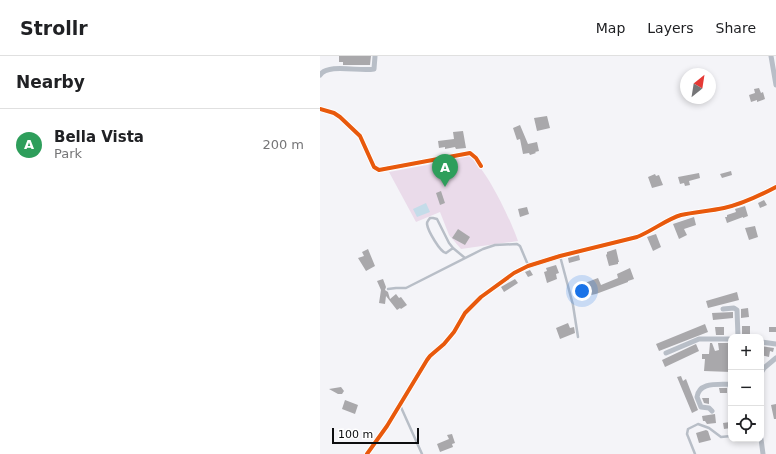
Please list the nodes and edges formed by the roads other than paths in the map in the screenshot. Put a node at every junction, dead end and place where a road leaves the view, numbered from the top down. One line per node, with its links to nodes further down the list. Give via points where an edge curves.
1 (375, 56): 3 (street, via 374,69 331,69)
2 (772, 56): 4 (street)
3 (320, 75)
4 (776, 85)
5 (320, 109): 6 (street, via 340,117 360,136 374,167 379,170 470,153)
6 (481, 166)
7 (776, 187): 9 (street, via 740,204 680,216 637,237)
8 (453, 248): 8 (lane, via 437,219 430,218 427,226 443,252 446,253); 10 (lane)
9 (560, 256): 11 (street); 15 (lane, via 573,305)
10 (465, 258): 11 (lane, via 483,248 517,244); 12 (lane, via 406,288)
11 (528, 266): 23 (street, via 514,273 470,306 454,332 426,360)
12 (388, 289)
13 (723, 309): 14 (street, via 737,310)
14 (738, 334)
15 (578, 338)
16 (728, 339): 19 (street, via 699,339)
17 (764, 342): 18 (street)
18 (776, 344)
19 (666, 353)
20 (776, 358): 21 (street)
21 (763, 370)
22 (728, 384): 24 (street, via 700,388 697,397 701,407)
23 (400, 404): 27 (street); 28 (lane)
24 (712, 411)
25 (728, 436): 29 (lane, via 721,437 698,424 688,429 687,434)
26 (761, 442): 30 (street)
27 (367, 454)
28 (422, 454)
29 (695, 454)
30 (763, 454)

